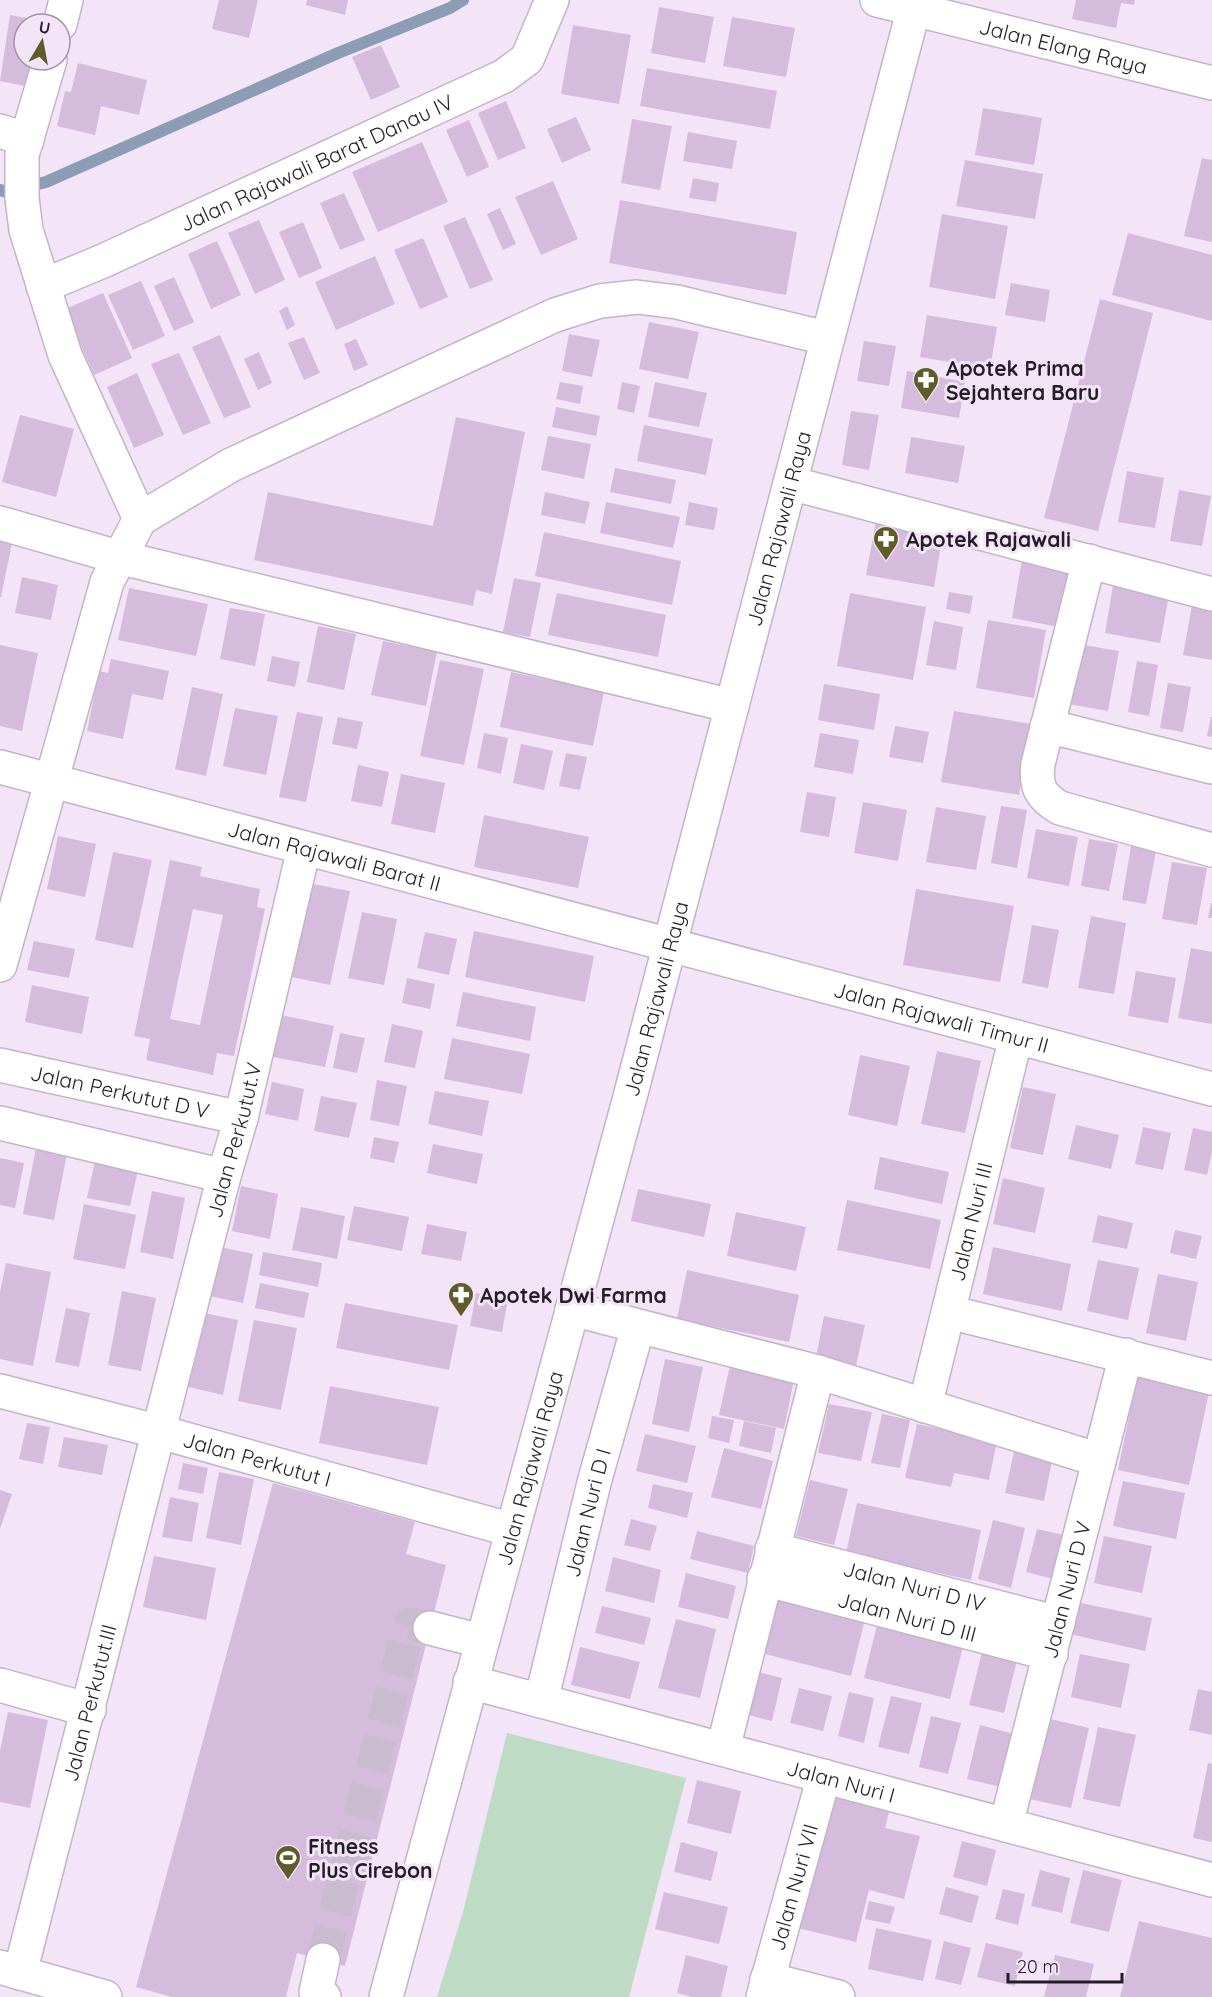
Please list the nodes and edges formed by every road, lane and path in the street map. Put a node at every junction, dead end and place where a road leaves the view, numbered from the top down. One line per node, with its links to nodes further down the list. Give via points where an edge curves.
1 (552, 0): 7 (street, Jalan Rajawali Barat Danau IV, via 527,59 504,76)
2 (877, 0): 3 (street, Jalan Elang Raya)
3 (914, 5): 5 (street, Jalan Elang Raya); 8 (street, Jalan Rajawali Raya)
4 (45, 72): 6 (street)
5 (1212, 83)
6 (16, 142): 7 (street, via 26,230)
7 (43, 286): 10 (street, via 65,355)
8 (826, 338): 9 (street, Jalan Rajawali Raya); 10 (street, via 677,302 637,297 600,301 555,315 242,460)
9 (790, 483): 13 (street); 15 (street, Jalan Rajawali Raya)
10 (140, 519): 12 (street)
11 (0, 523): 12 (street)
12 (118, 557): 15 (street); 19 (street, via 107,582)
13 (1089, 561): 14 (street); 16 (street)
14 (1212, 594)
15 (732, 706): 22 (street, Jalan Rajawali Raya)
16 (1047, 726): 18 (street); 21 (street, via 1036,777 1044,799 1060,808)
17 (0, 767): 19 (street, Jalan Rajawali Barat II)
18 (1212, 767)
19 (50, 780): 20 (street, Jalan Rajawali Barat II); 23 (street)
20 (304, 848): 22 (street, Jalan Rajawali Barat II); 27 (street, Jalan Perkutut.V)
21 (1212, 850)
22 (670, 945): 24 (street, Jalan Rajawali Timur II); 30 (street, Jalan Rajawali Raya)
23 (0, 966)
24 (1016, 1036): 26 (street, Jalan Rajawali Timur II); 31 (street, Jalan Nuri III)
25 (0, 1065): 27 (street, Jalan Perkutut D V)
26 (1212, 1089)
27 (241, 1118): 29 (street, Jalan Perkutut.V)
28 (0, 1123): 29 (street)
29 (224, 1176): 38 (street, Jalan Perkutut.V)
30 (572, 1309): 32 (street); 40 (street, Jalan Rajawali Raya)
31 (949, 1312): 33 (street); 37 (street, Jalan Nuri III)
32 (638, 1327): 34 (street); 47 (street, Jalan Nuri D I)
33 (1126, 1355): 35 (street); 39 (street, Jalan Nuri D V)
34 (818, 1372): 37 (street); 41 (street)
35 (1212, 1378)
36 (0, 1391): 38 (street, Jalan Perkutut I)
37 (924, 1406): 39 (street)
38 (160, 1432): 40 (street, Jalan Perkutut I); 48 (street, Jalan Perkutut.III)
39 (1099, 1460): 43 (street, Jalan Nuri D V)
40 (512, 1530): 44 (street, Jalan Rajawali Raya)
41 (768, 1564): 43 (street, Jalan Nuri D IV); 49 (street)
42 (430, 1628): 44 (street)
43 (1054, 1638): 51 (street, Jalan Nuri D V)
44 (481, 1641): 45 (street, Jalan Rajawali Raya)
45 (470, 1682): 47 (street, Jalan Nuri I); 58 (street, Jalan Rajawali Raya)
46 (0, 1685): 48 (street)
47 (541, 1701): 49 (street, Jalan Nuri I)
48 (89, 1710): 54 (street, Jalan Perkutut.III)
49 (723, 1749): 50 (street, Jalan Nuri I)
50 (824, 1776): 51 (street, Jalan Nuri I); 55 (street, Jalan Nuri VII)
51 (1006, 1825): 52 (street, Jalan Nuri I)
52 (1212, 1880)
53 (323, 1960): 57 (street, via 316,1992)
54 (10, 1970): 56 (street)
55 (765, 1988): 59 (street)
56 (105, 1997)
57 (324, 1997)
58 (386, 1997)
59 (838, 1997)

